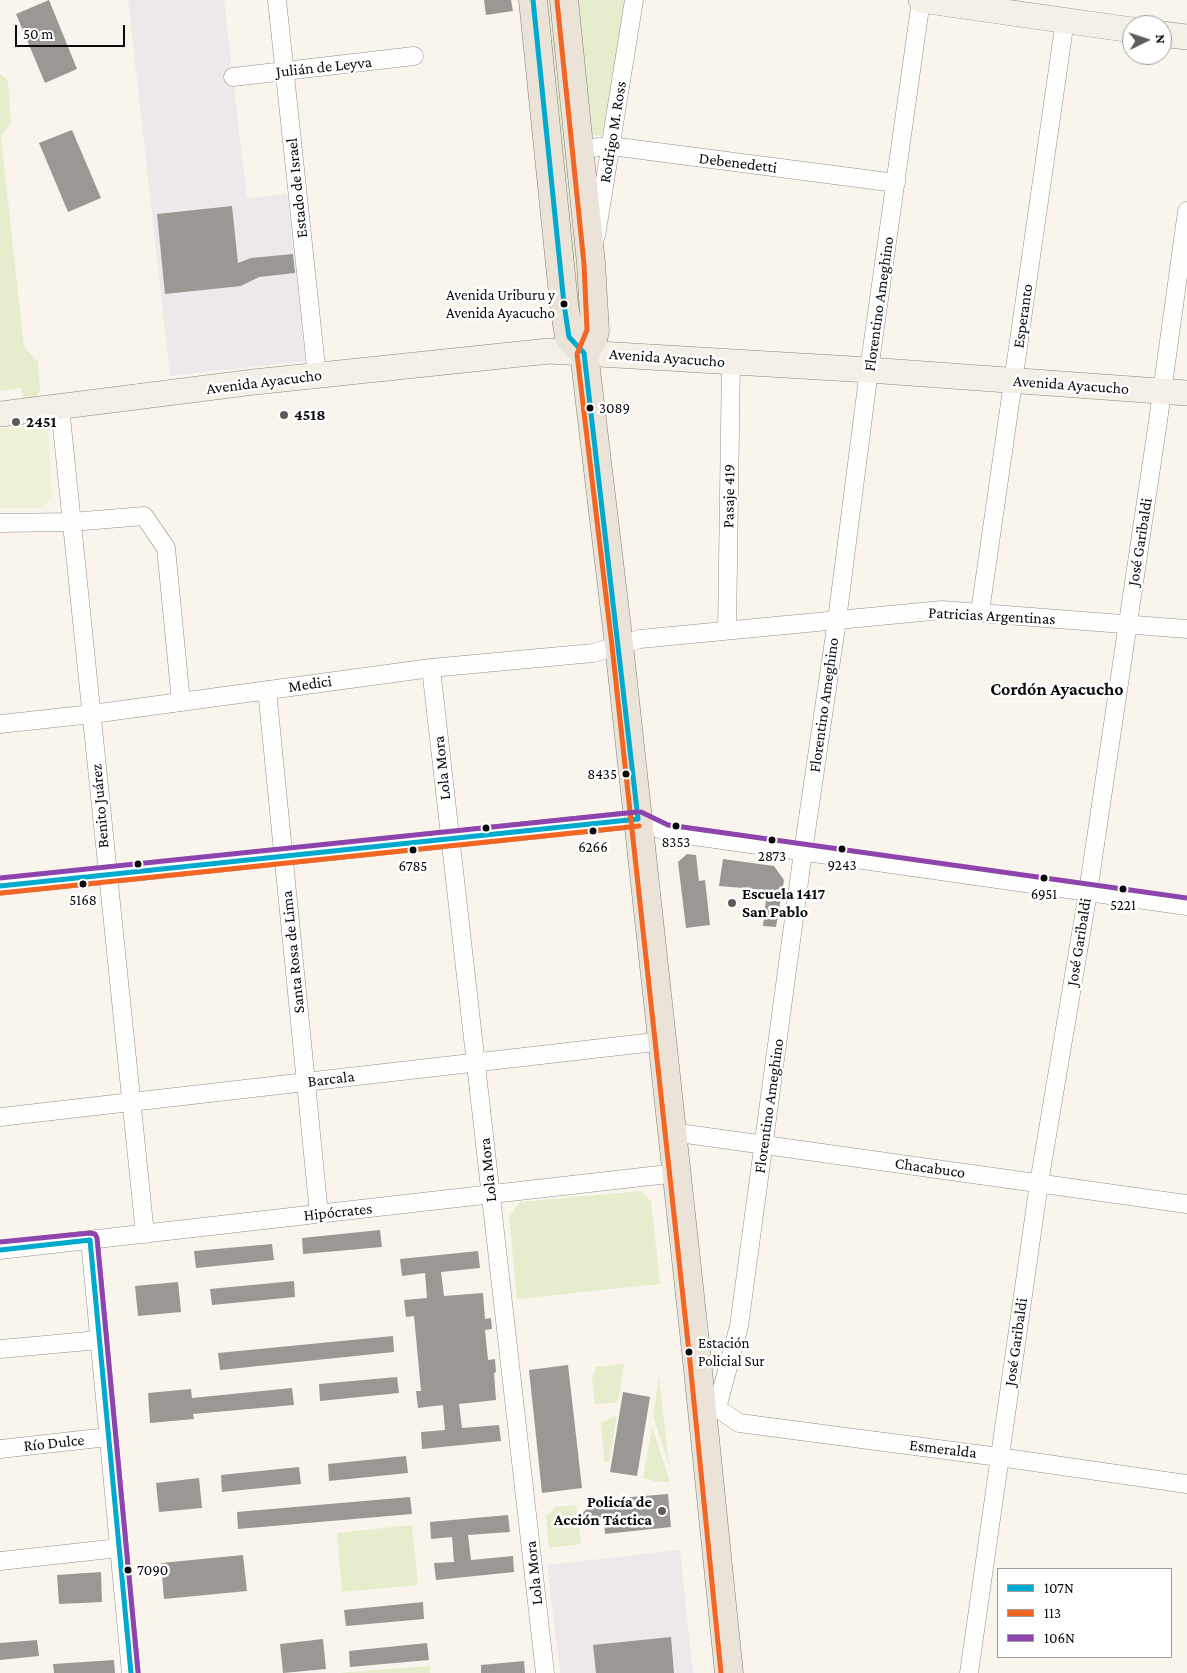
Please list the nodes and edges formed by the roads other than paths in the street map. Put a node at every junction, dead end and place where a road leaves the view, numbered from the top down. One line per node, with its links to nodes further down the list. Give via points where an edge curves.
1 (277, 0): 11 (street, Estado de Israel)
2 (533, 0): 18 (main road, via 569,337)
3 (564, 0): 14 (main road)
4 (634, 0): 13 (street, Rodrigo M. Ross)
5 (921, 0): 6 (main road); 15 (street, Florentino Ameghino)
6 (1065, 20): 7 (main road); 22 (street, Esperanto)
7 (1122, 29)
8 (1172, 35): 9 (main road)
9 (1187, 37)
10 (414, 56): 11 (street, Julián de Leyva)
11 (284, 71): 12 (street, Julián de Leyva); 21 (street, Estado de Israel)
12 (233, 77)
13 (611, 146): 14 (street, Debenedetti); 15 (street, Debenedetti); 17 (street, Rodrigo M. Ross)
14 (580, 149): 17 (main road)
15 (896, 183): 20 (street, Florentino Ameghino)
16 (1187, 211): 23 (street, José Garibaldi)
17 (591, 263): 18 (main road, via 595,331)
18 (589, 353): 19 (main road, Avenida Ayacucho); 21 (main road, Avenida Ayacucho, via 549,351); 34 (main road)
19 (731, 362): 20 (main road, Avenida Ayacucho); 33 (street, Pasaje 419)
20 (869, 370): 22 (main road, Avenida Ayacucho); 30 (street, Florentino Ameghino)
21 (317, 376): 25 (main road, Avenida Ayacucho)
22 (1014, 381): 23 (main road, Avenida Ayacucho); 29 (street, Esperanto)
23 (1162, 391): 24 (main road, Avenida Ayacucho); 31 (street, José Garibaldi)
24 (1187, 393)
25 (60, 407): 26 (main road, Avenida Ayacucho); 27 (street, Benito Juárez)
26 (0, 414)
27 (72, 522): 28 (street); 37 (street, via 144,516 166,548); 38 (street, Benito Juárez)
28 (0, 523)
29 (980, 612): 30 (street, Patricias Argentinas, via 942,610); 31 (street, Patricias Argentinas)
30 (837, 620): 33 (street, Patricias Argentinas); 42 (street, Florentino Ameghino)
31 (1128, 625): 32 (street, Patricias Argentinas); 46 (street, José Garibaldi)
32 (1187, 629)
33 (728, 630): 34 (street, Patricias Argentinas, via 640,638)
34 (619, 645): 35 (street, Medici, via 593,652); 40 (main road)
35 (431, 668): 36 (street, Medici); 41 (street, Lola Mora)
36 (267, 690): 37 (street, Medici); 43 (street, Santa Rosa de Lima)
37 (181, 702): 38 (street, Medici)
38 (92, 714): 39 (street, Medici); 44 (street, Benito Juárez)
39 (0, 724)
40 (638, 819): 41 (street); 42 (street, via 666,832); 48 (main road)
41 (450, 838): 43 (street); 49 (street, Lola Mora)
42 (803, 852): 46 (street); 54 (street, Florentino Ameghino)
43 (284, 856): 44 (street); 50 (street, Santa Rosa de Lima)
44 (107, 875): 45 (street); 51 (street, Benito Juárez)
45 (0, 886)
46 (1088, 892): 47 (street); 56 (street, José Garibaldi)
47 (1187, 906)
48 (663, 1041): 49 (street, Barcala); 53 (main road)
49 (476, 1062): 50 (street, Barcala); 57 (street, Lola Mora)
50 (306, 1082): 51 (street, Barcala); 59 (street, Santa Rosa de Lima)
51 (131, 1102): 52 (street, Barcala); 60 (street, Benito Juárez)
52 (0, 1117)
53 (672, 1132): 54 (street, Chacabuco); 55 (main road)
54 (764, 1145): 56 (street, Chacabuco); 65 (street, Florentino Ameghino, via 739,1326)
55 (677, 1173): 57 (street, Hipócrates); 65 (main road)
56 (1039, 1183): 58 (street, Chacabuco); 68 (street, José Garibaldi)
57 (491, 1194): 59 (street, Hipócrates); 73 (street, Lola Mora)
58 (1187, 1204)
59 (320, 1214): 60 (street, Hipócrates)
60 (144, 1234): 61 (street, Hipócrates)
61 (90, 1240): 62 (street, Hipócrates); 63 (street)
62 (0, 1250)
63 (99, 1340): 64 (street); 66 (street)
64 (0, 1350)
65 (710, 1410): 68 (street, Esmeralda, via 739,1423); 74 (main road)
66 (108, 1437): 67 (street, Río Dulce); 70 (street)
67 (0, 1449)
68 (999, 1457): 69 (street, Esmeralda); 75 (street, José Garibaldi)
69 (1187, 1484)
70 (119, 1548): 71 (street); 72 (street)
71 (0, 1561)
72 (131, 1673)
73 (545, 1673)
74 (729, 1673)
75 (969, 1673)

